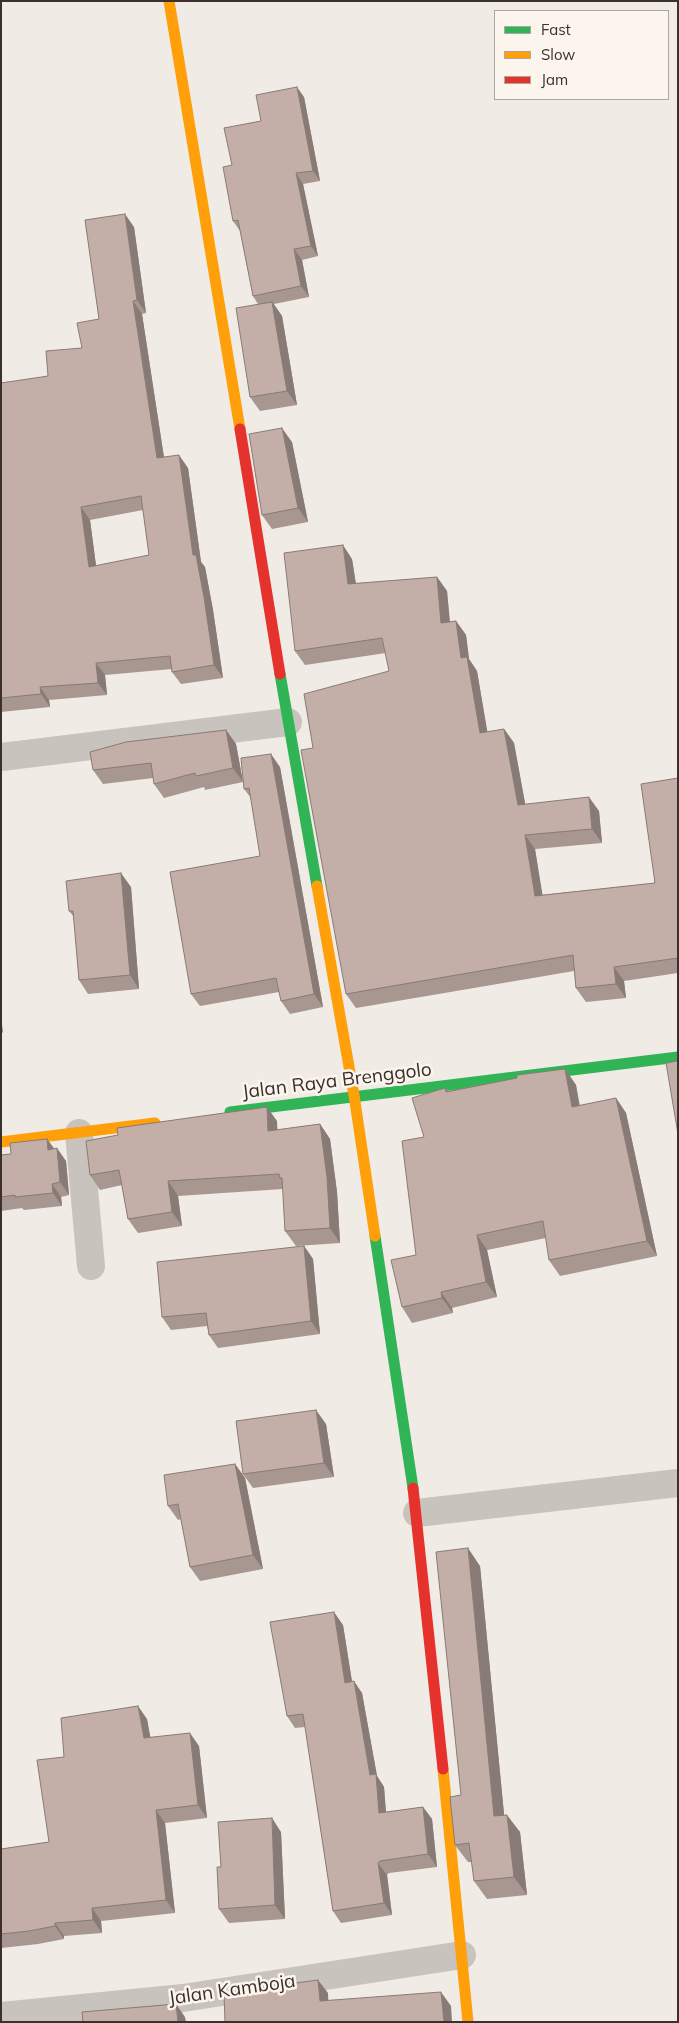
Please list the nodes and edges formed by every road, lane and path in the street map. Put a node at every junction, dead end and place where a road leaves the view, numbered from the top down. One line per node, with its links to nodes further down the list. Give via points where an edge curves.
1 (169, 1): 2 (street)
2 (288, 722): 3 (street); 5 (street)
3 (1, 757)
4 (678, 1057): 5 (street, Jalan Raya Brenggolo)
5 (354, 1095): 6 (street, Jalan Raya Brenggolo); 12 (street)
6 (217, 1114)
7 (168, 1121): 8 (street)
8 (79, 1133): 9 (street); 10 (street)
9 (1, 1142)
10 (91, 1266)
11 (678, 1482): 12 (street)
12 (417, 1513): 13 (street)
13 (462, 1955): 14 (street, Jalan Kamboja, via 183,1998); 15 (street)
14 (1, 2016)
15 (468, 2022)

